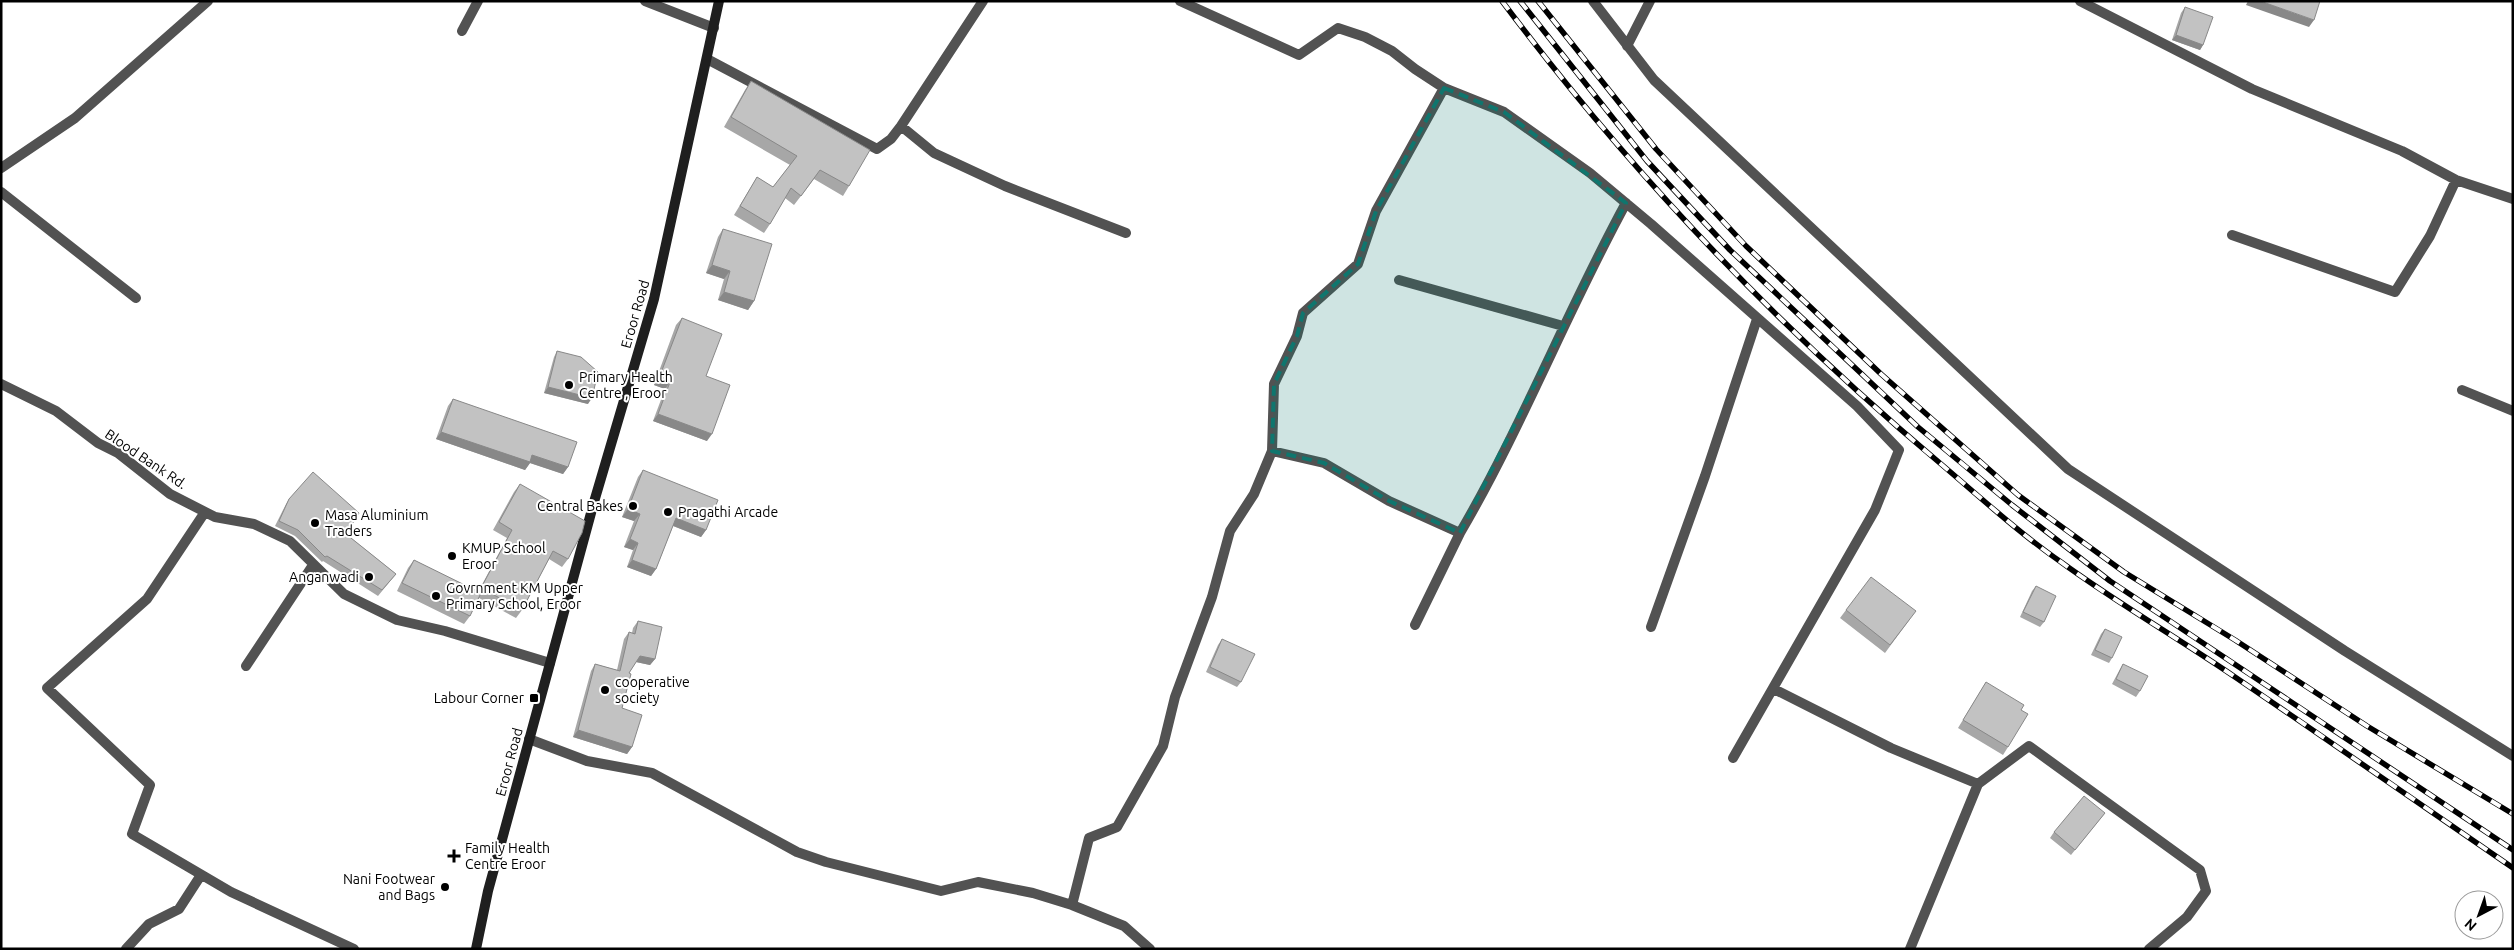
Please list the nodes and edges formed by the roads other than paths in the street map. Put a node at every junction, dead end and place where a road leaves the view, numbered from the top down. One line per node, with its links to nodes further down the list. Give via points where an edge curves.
1 (208, 1): 16 (street, via 75,118)
2 (478, 1): 11 (street)
3 (645, 1): 10 (street)
4 (719, 1): 10 (main road, Eroor Road)
5 (983, 1): 15 (street)
6 (1180, 1): 14 (street, via 1299,55 1338,28 1392,51)
7 (1593, 1): 12 (street)
8 (1650, 1): 12 (street)
9 (2080, 1): 17 (street, via 2220,74 2402,151)
10 (714, 28): 13 (main road, Eroor Road)
11 (462, 31)
12 (1627, 46): 40 (street, via 1654,80 2068,468 2344,651)
13 (707, 58): 15 (street, via 878,149); 36 (main road, Eroor Road, via 654,299)
14 (1444, 88): 20 (street, via 1504,112 1590,173); 30 (street, via 1376,211 1358,264 1303,313 1297,336 1274,384)
15 (901, 126): 21 (street, via 934,153 1006,186)
16 (1, 168)
17 (2456, 180): 19 (street); 22 (street, via 2430,236 2395,292)
18 (1, 192): 24 (street)
19 (2513, 199)
20 (1626, 203): 25 (street); 26 (street)
21 (1126, 233)
22 (2232, 235)
23 (1399, 280): 26 (street)
24 (136, 298)
25 (1757, 319): 35 (street); 38 (street, via 1857,406 1899,450 1875,510)
26 (1563, 326): 32 (street)
27 (1, 384): 31 (street, Blood Bank Rd., via 56,411 98,443 118,453 170,494)
28 (2462, 390): 29 (street)
29 (2513, 412)
30 (1272, 451): 32 (street, via 1324,463 1389,501); 44 (street, via 1254,494 1230,531 1163,746 1117,826 1089,838)
31 (205, 512): 33 (street, Blood Bank Rd., via 254,524 290,541); 43 (street, via 146,599 47,688 150,786 132,834)
32 (1460, 533): 34 (street)
33 (314, 565): 36 (street, Blood Bank Rd., via 344,594 397,620); 37 (street)
34 (1416, 625)
35 (1651, 627)
36 (550, 663): 39 (main road, Eroor Road)
37 (246, 666)
38 (1774, 688): 41 (street); 42 (street, via 1891,748)
39 (529, 739): 44 (street, via 587,761 652,773 797,852 826,862 941,891 978,882); 47 (main road, Eroor Road, via 488,891)
40 (2513, 756)
41 (1733, 758)
42 (1978, 784): 49 (street); 50 (street, via 2029,746 2200,870 2206,891 2186,916)
43 (201, 875): 45 (street, via 179,910 149,924); 46 (street)
44 (1072, 904): 48 (street, via 1124,926)
45 (126, 949)
46 (354, 949)
47 (476, 949)
48 (1150, 949)
49 (1910, 949)
50 (2149, 949)

